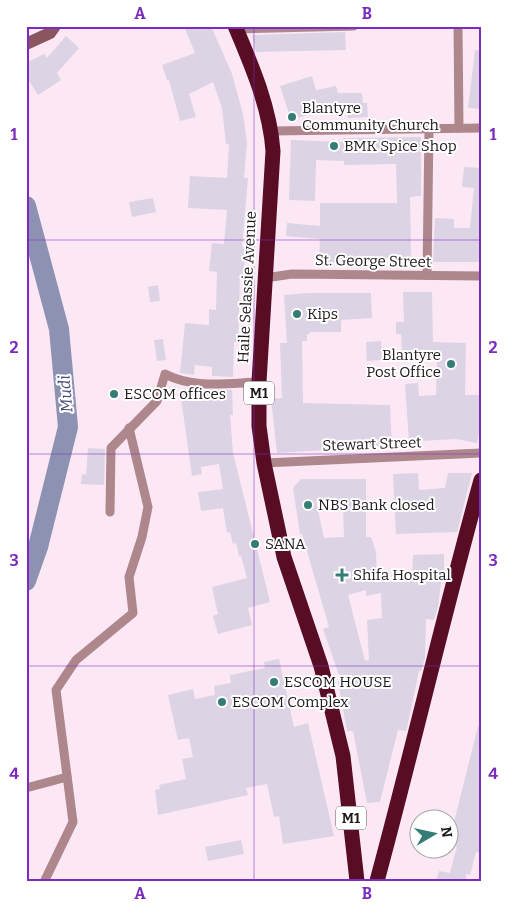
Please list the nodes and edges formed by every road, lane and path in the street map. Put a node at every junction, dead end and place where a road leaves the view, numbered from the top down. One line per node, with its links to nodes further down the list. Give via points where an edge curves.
1 (55, 26): 5 (street, via 50,33)
2 (354, 26): 4 (street)
3 (458, 26): 6 (street)
4 (235, 28): 9 (highway, Haile Selassie Avenue / M1)
5 (26, 44)
6 (459, 128): 7 (street); 8 (street)
7 (481, 128)
8 (429, 129): 9 (street); 10 (street)
9 (272, 131): 12 (highway, Haile Selassie Avenue / M1)
10 (427, 275): 11 (street, St. George Street); 12 (street, St. George Street, via 292,274)
11 (481, 276)
12 (265, 278): 13 (highway, Haile Selassie Avenue / M1)
13 (259, 382): 14 (street, via 178,382 165,374 157,401); 16 (highway, Haile Selassie Avenue / M1, via 259,426)
14 (129, 428): 18 (street, via 111,448); 19 (street, via 148,507 129,577 133,613 76,660 56,690)
15 (481, 453): 16 (street, Stewart Street)
16 (264, 463): 22 (highway, Haile Selassie Avenue / M1, via 284,556 321,666 343,756)
17 (481, 480): 23 (highway)
18 (110, 512)
19 (68, 777): 20 (street); 21 (street, via 73,822)
20 (26, 788)
21 (45, 880)
22 (357, 881)
23 (377, 881)

